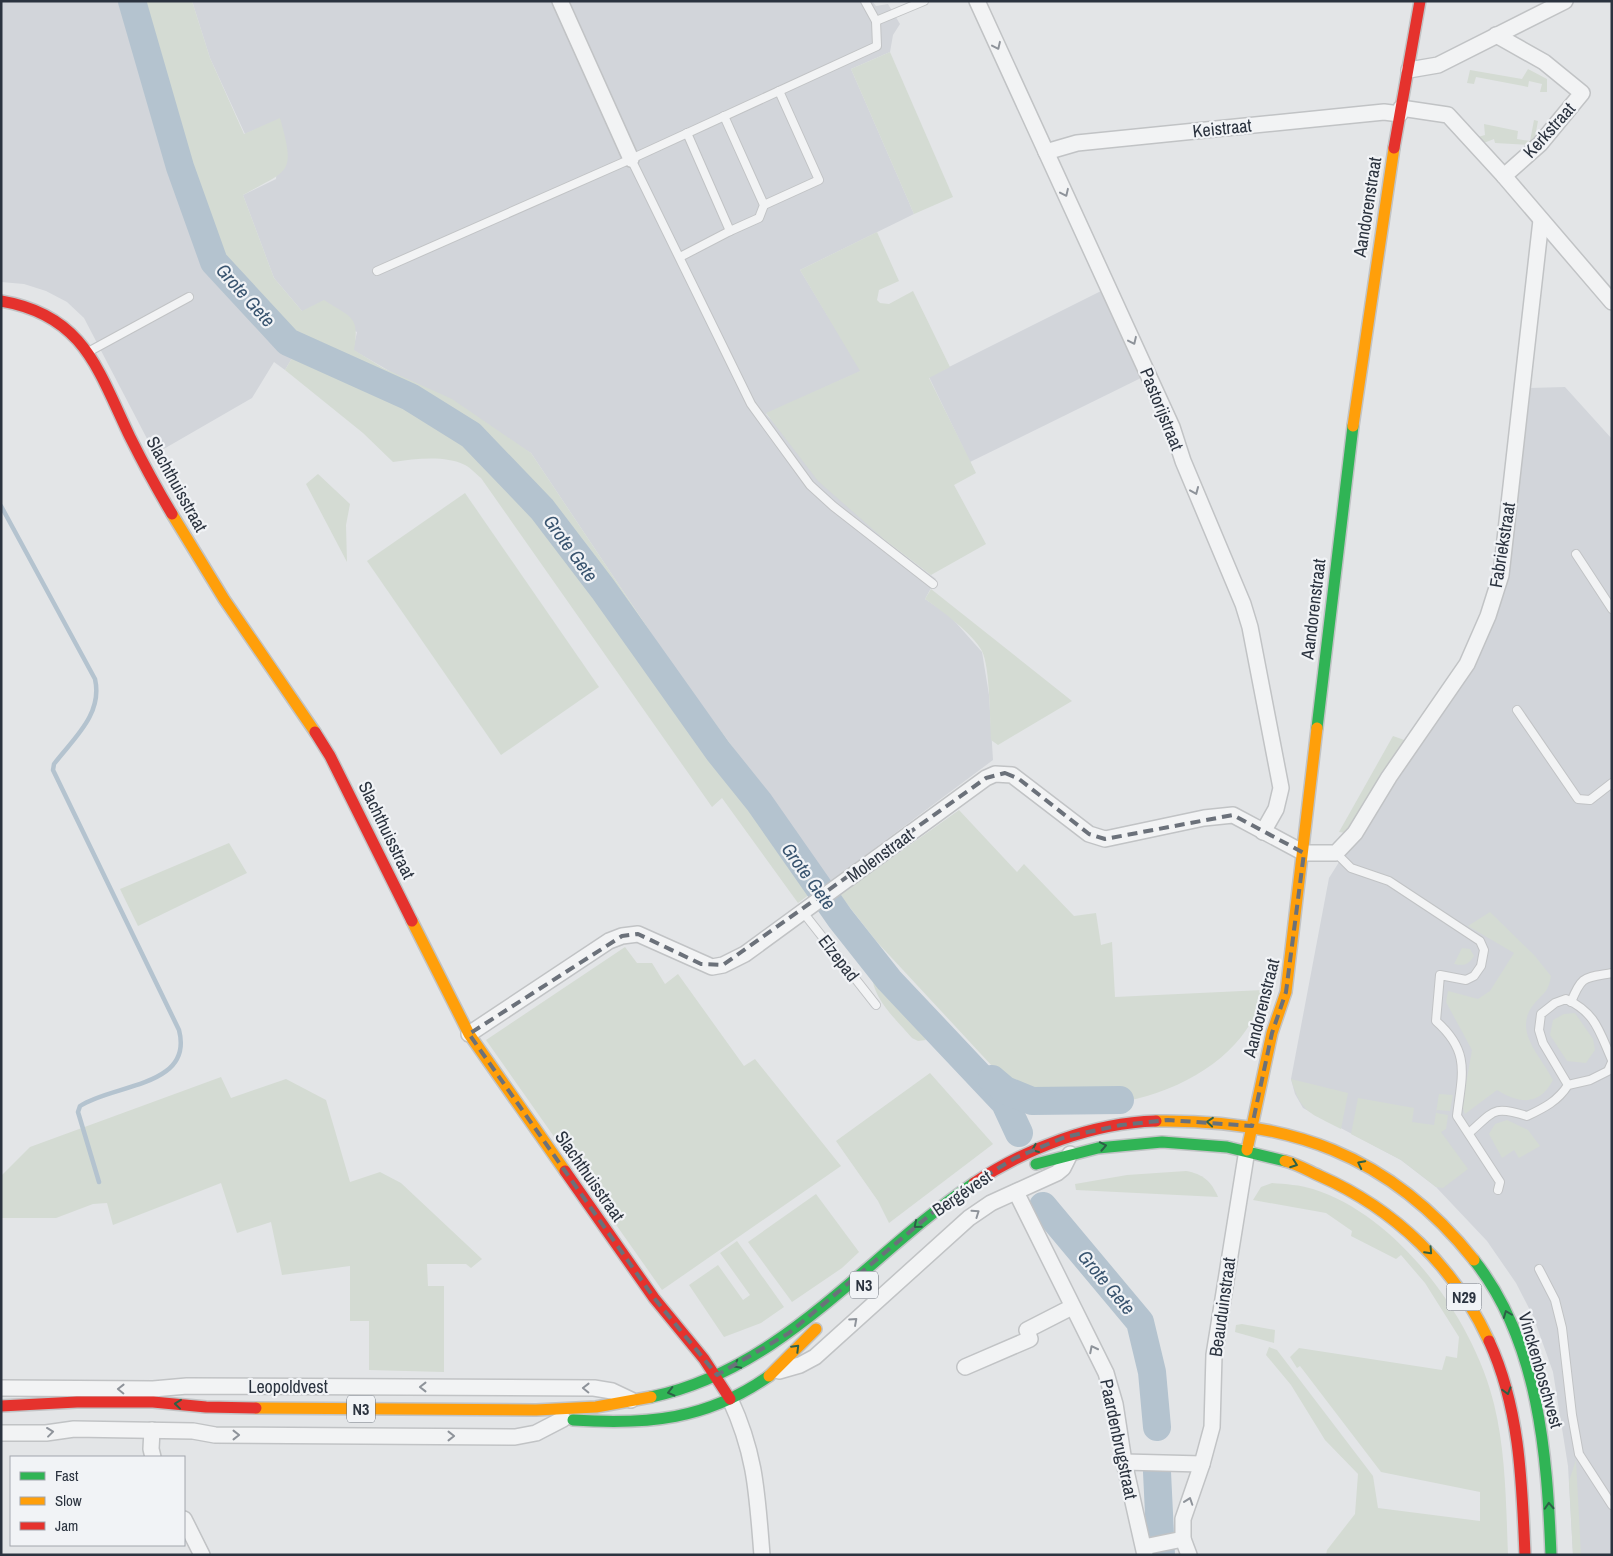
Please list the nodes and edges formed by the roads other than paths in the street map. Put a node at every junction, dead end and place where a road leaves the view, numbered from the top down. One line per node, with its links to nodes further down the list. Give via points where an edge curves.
1 (560, 1): 15 (street)
2 (866, 1): 7 (lane)
3 (924, 1): 7 (lane)
4 (977, 1): 14 (street, Pastorijstraat, one-way to 14)
5 (1420, 1): 9 (main road, Aandorenstraat)
6 (1564, 1): 8 (street)
7 (876, 22): 10 (lane, via 877,46)
8 (1496, 35): 9 (street, via 1438,64); 16 (street, Kerkstraat, via 1544,62 1582,93 1540,144)
9 (1409, 70): 11 (main road, Aandorenstraat)
10 (778, 91): 12 (lane); 17 (lane, via 819,180)
11 (1400, 111): 14 (street, Keistraat, via 1077,143); 16 (street, via 1448,115); 32 (main road, Aandorenstraat, via 1342,507)
12 (724, 116): 13 (lane); 17 (lane)
13 (687, 133): 15 (lane); 19 (lane)
14 (1046, 152): 31 (street, Pastorijstraat, one-way to 31, via 1172,427 1243,604 1281,788 1276,808)
15 (630, 159): 20 (lane); 21 (lane)
16 (1504, 176): 18 (street)
17 (764, 205): 19 (lane, via 759,218)
18 (1541, 220): 24 (street); 33 (street, Fabriekstraat, via 1501,575 1488,616 1467,664 1389,777 1355,833)
19 (730, 231): 20 (lane)
20 (680, 257): 27 (lane, via 751,404 810,485)
21 (377, 271)
22 (188, 297): 25 (lane)
23 (1, 301): 25 (main road, Slachthuisstraat, via 19,303 52,318 68,329)
24 (1612, 302)
25 (87, 353): 38 (main road, Slachthuisstraat, via 136,448 222,599 308,718 330,756)
26 (1576, 554): 28 (lane)
27 (933, 584)
28 (1612, 609)
29 (1517, 710): 30 (lane, via 1578,800 1590,800)
30 (1612, 783)
31 (1263, 832): 32 (street, Molenstraat); 34 (street, Molenstraat, via 1233,814 1105,839 1089,834 1020,779 1005,773 994,774)
32 (1304, 853): 33 (street); 42 (main road, Aandorenstraat, via 1286,992 1272,1033)
33 (1336, 853): 43 (lane, via 1350,868 1389,881 1480,941 1484,950 1481,966 1474,976 1466,980 1440,975 1436,1020 1451,1034 1461,1055 1463,1068 1457,1116)
34 (807, 908): 37 (lane, Elzepad); 38 (street, Molenstraat, via 745,954 712,967 638,934 622,936)
35 (1612, 973): 36 (lane, via 1579,982)
36 (1571, 1002): 39 (lane, via 1582,1006 1595,1022); 41 (lane, via 1566,999 1554,1003 1541,1014 1539,1030 1543,1043)
37 (876, 1005)
38 (469, 1034): 54 (main road, Slachthuisstraat, via 654,1298 680,1326)
39 (1612, 1061): 40 (lane)
40 (1610, 1073): 41 (lane)
41 (1568, 1085): 43 (lane, via 1560,1098 1536,1112 1527,1116 1507,1109 1495,1110)
42 (1252, 1126): 44 (main road, Aandorenstraat); 54 (main road, Bergévest / N3, one-way to 54, via 1195,1120 1145,1121 1073,1135 1034,1149 950,1198 789,1333 755,1356); 77 (main road, Vinckenboschvest / N29, one-way to 42, via 1547,1459 1537,1404 1505,1308 1480,1268 1451,1232 1373,1170 1337,1152)
43 (1469, 1133): 46 (lane, via 1500,1182)
44 (1247, 1150): 45 (main road, Bergévest / N3, one-way to 44, via 1133,1142 1172,1141); 68 (street, Beauduinstraat, via 1214,1355 1212,1427); 76 (main road, N29, one-way to 76, via 1295,1164 1361,1194 1428,1249 1456,1283 1496,1358 1512,1413 1521,1462)
45 (1070, 1154): 47 (street, Bergévest, via 1057,1173); 50 (main road, Bergévest / N3, via 1022,1170 979,1192 928,1229)
46 (1498, 1190)
47 (1016, 1192): 49 (street, Paardenbrugstraat); 53 (street, Bergévest, one-way to 47, via 815,1357 959,1226 991,1203)
48 (1539, 1269): 69 (lane, via 1555,1300 1562,1328 1579,1454)
49 (1072, 1307): 52 (street, via 1027,1330 1030,1339); 67 (street, Paardenbrugstraat, one-way to 49, via 1115,1404 1106,1373)
50 (836, 1311)
51 (821, 1324): 53 (main road, Bergévest / N3, one-way to 51)
52 (965, 1368)
53 (770, 1374): 56 (main road, Bergévest / N3)
54 (716, 1375): 56 (main road, Slachthuisstraat); 57 (main road, Leopoldvest / N3, one-way to 57, via 681,1389)
55 (1, 1388): 57 (street, Leopoldvest, one-way to 55, via 612,1391 594,1388)
56 (730, 1399): 62 (main road, Leopoldvest / N3, via 695,1414 661,1421 611,1423); 74 (street, via 744,1431 754,1468)
57 (632, 1400): 58 (main road, Leopoldvest / N3, one-way to 58, via 585,1409 206,1407 153,1402)
58 (1, 1406)
59 (1, 1415): 60 (main road)
60 (58, 1415): 63 (street)
61 (173, 1416): 62 (main road, Leopoldvest / N3)
62 (563, 1419): 64 (street, one-way to 62, via 193,1430 216,1435 515,1437 536,1432)
63 (74, 1429): 64 (street); 65 (street, one-way to 63)
64 (152, 1430): 66 (street)
65 (1, 1433)
66 (153, 1456)
67 (1124, 1462): 68 (street); 72 (street, Paardenbrugstraat)
68 (1202, 1464): 71 (street, Beauduinstraat, one-way to 68)
69 (1612, 1505)
70 (185, 1521): 73 (street)
71 (1176, 1540): 72 (street); 75 (street)
72 (1147, 1549)
73 (202, 1555)
74 (762, 1555)
75 (1189, 1555)
76 (1525, 1555)
77 (1552, 1555)

